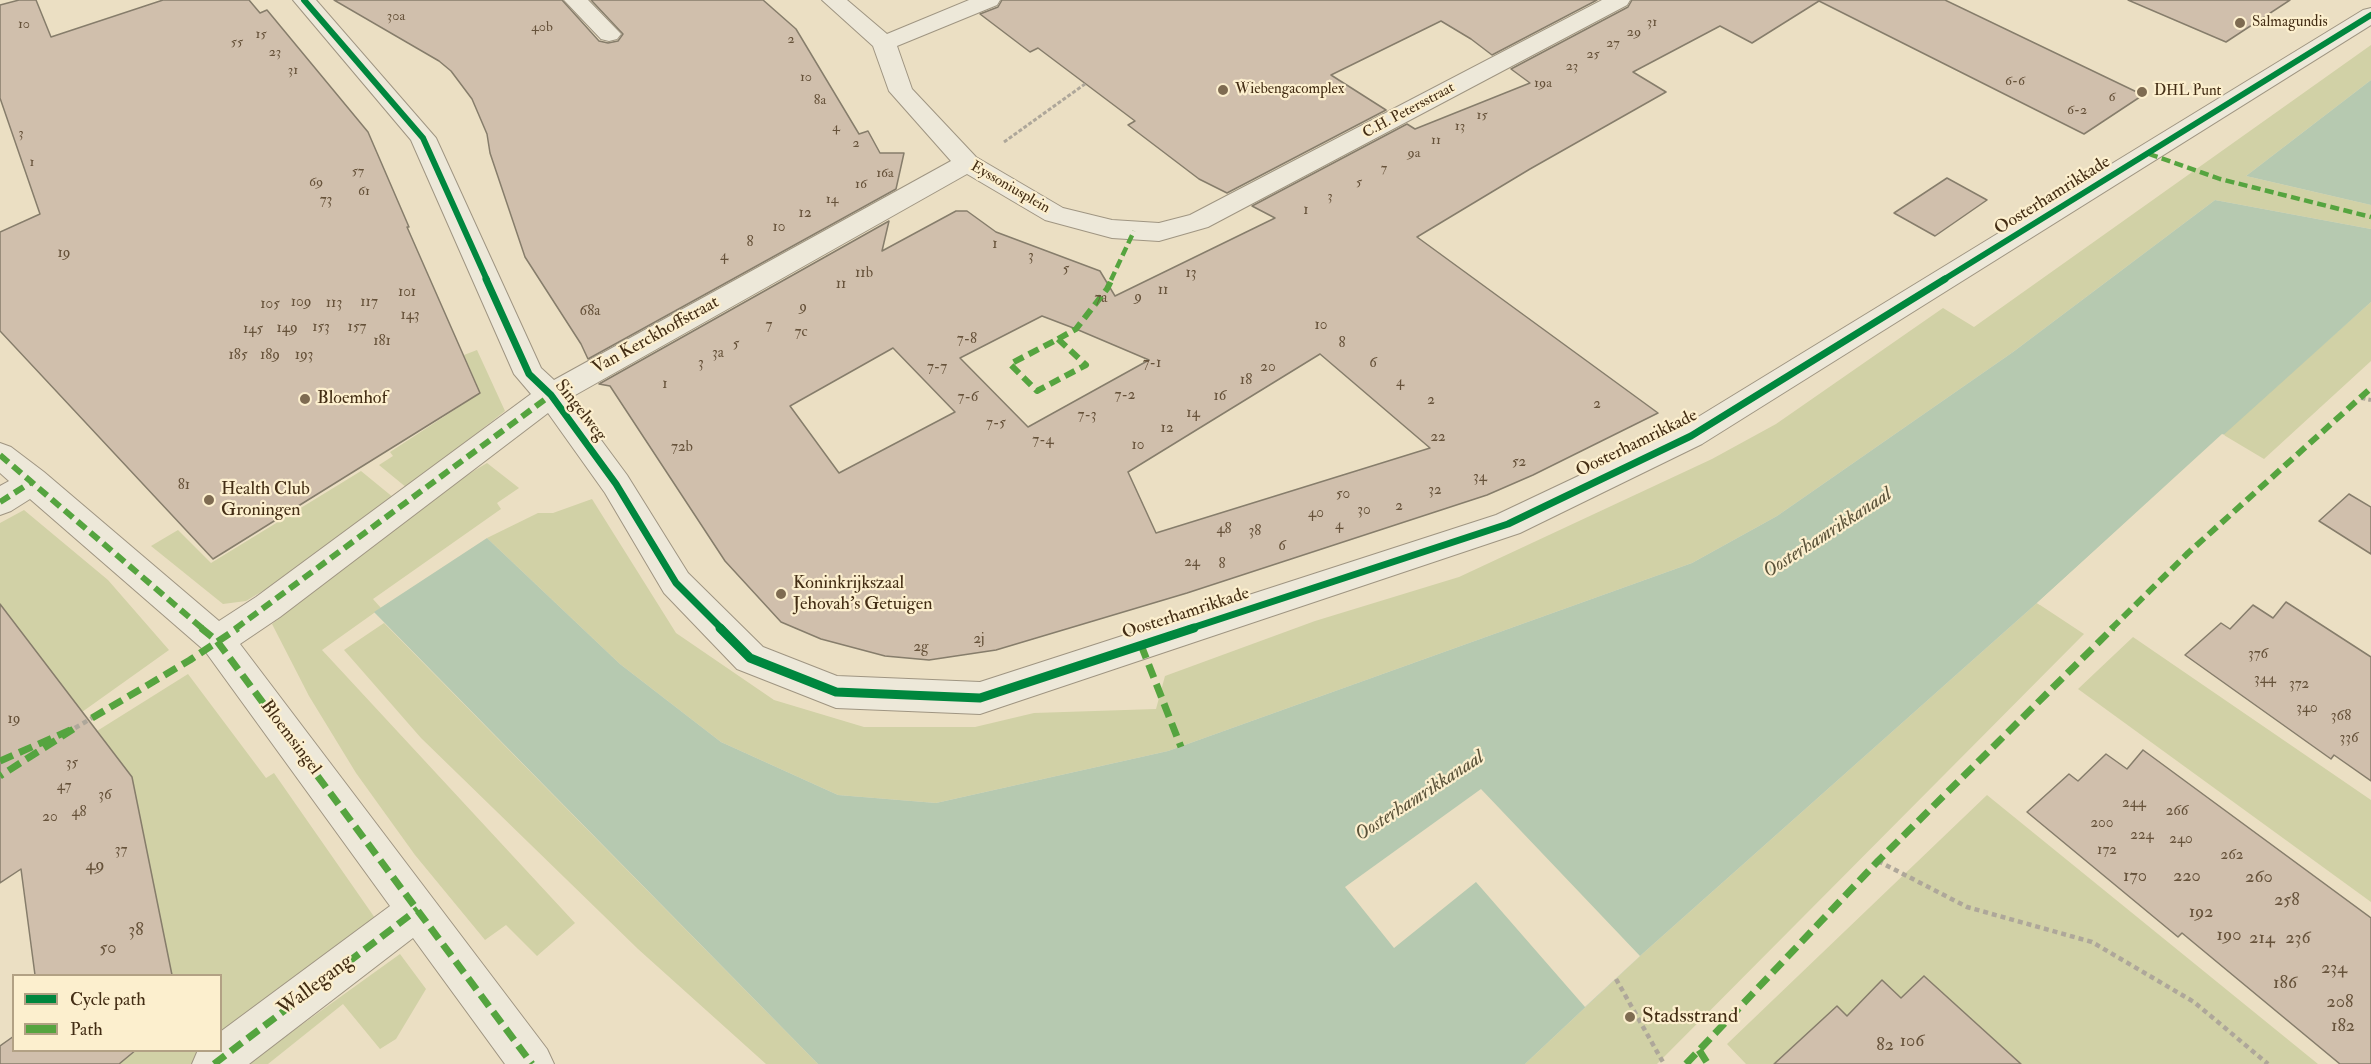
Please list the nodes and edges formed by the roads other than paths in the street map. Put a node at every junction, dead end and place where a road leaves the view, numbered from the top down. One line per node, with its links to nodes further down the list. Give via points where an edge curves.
1 (304, 0): 11 (street, Singelweg, via 423,138 529,374)
2 (575, 0): 7 (street)
3 (833, 0): 8 (street)
4 (989, 0): 8 (street)
5 (1619, 0): 10 (street, C.H. Petersstraat)
6 (2371, 15): 16 (street, Oosterhamrikkade, via 1691,436 1508,524 980,698)
7 (609, 34)
8 (884, 43): 9 (street, Eyssoniusplein, via 901,92)
9 (967, 163): 10 (street, Eyssoniusplein, via 1054,214 1112,229 1160,232); 11 (street, Van Kerckhoffstraat)
10 (1199, 221)
11 (551, 395): 15 (street, Van Kerckhoffstraat); 16 (street, Singelweg, via 616,484 676,583 750,658)
12 (0, 454): 13 (street, Bloemsingel)
13 (33, 481): 14 (street); 15 (street, Bloemsingel)
14 (0, 502)
15 (218, 641): 17 (street, Bloemsingel)
16 (836, 692)
17 (418, 909): 18 (street, Wallegang); 19 (street, Bloemsingel)
18 (214, 1064)
19 (532, 1064)

